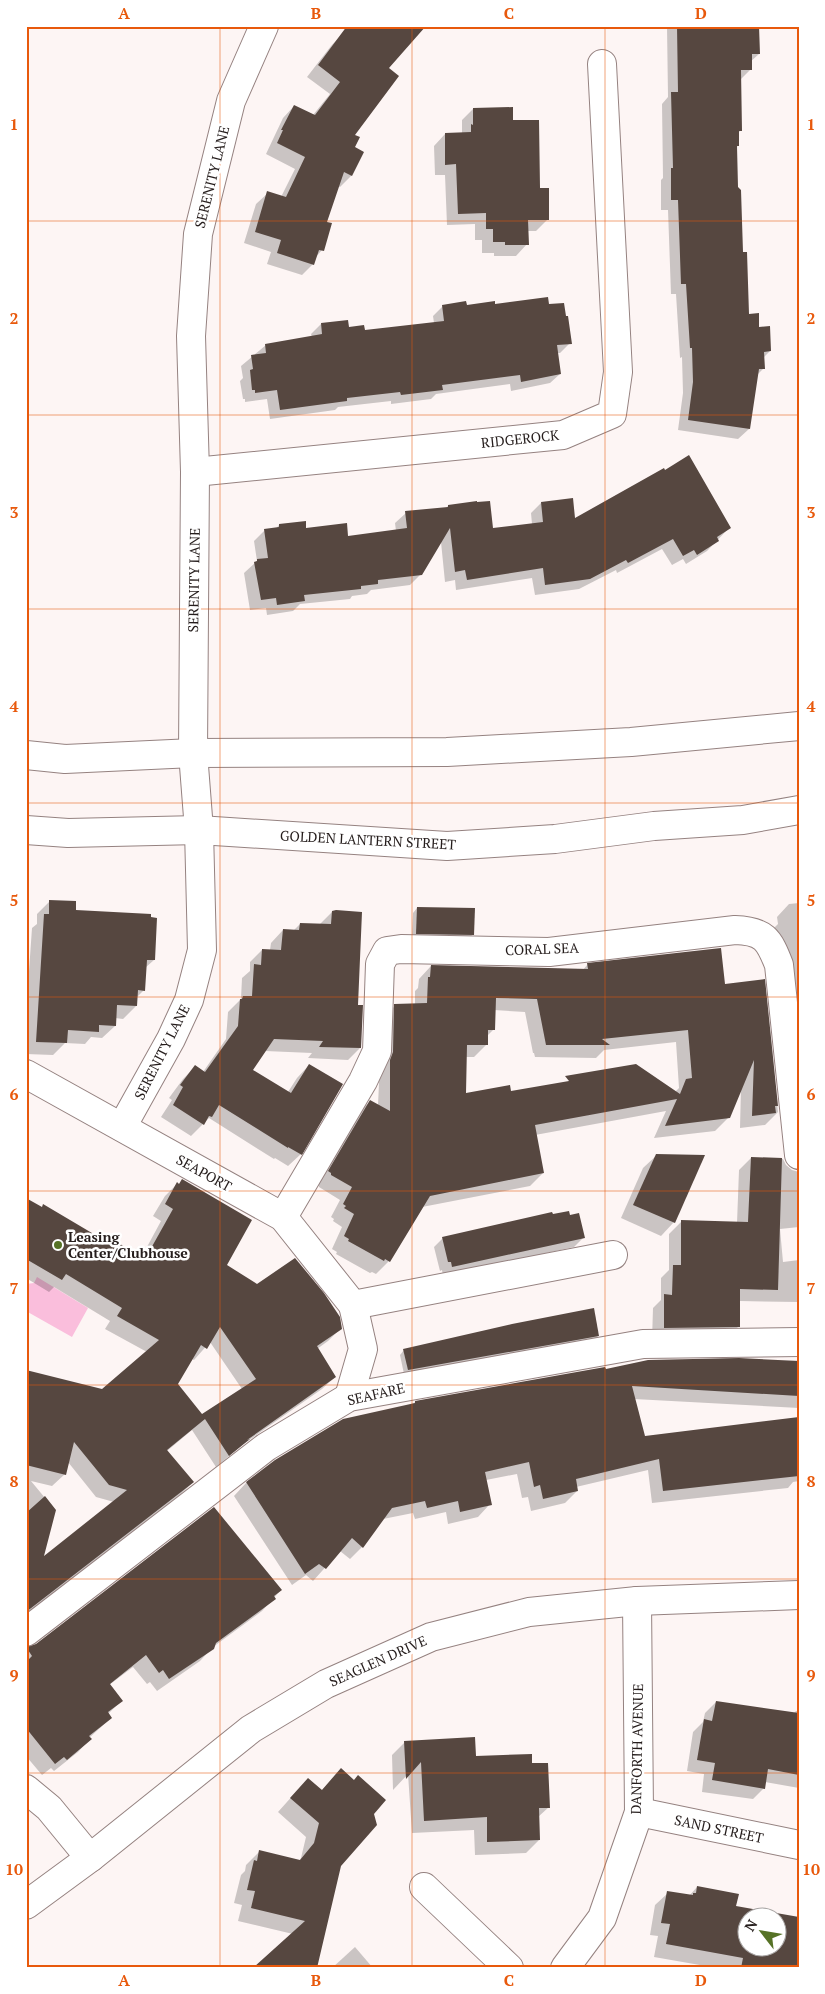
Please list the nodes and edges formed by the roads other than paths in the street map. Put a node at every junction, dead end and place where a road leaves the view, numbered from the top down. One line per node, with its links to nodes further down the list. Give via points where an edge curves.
1 (264, 26): 3 (street, SERENITY LANE, via 231,101 198,234 191,336)
2 (602, 64): 3 (street, RIDGEROCK, via 618,372 612,414 563,435)
3 (195, 472): 5 (street, SERENITY LANE)
4 (799, 726): 5 (street, via 631,742 447,752)
5 (193, 753): 6 (street, via 65,759); 9 (street, SERENITY LANE)
6 (26, 755)
7 (799, 810): 9 (street, GOLDEN LANTERN STREET, via 743,820 447,846)
8 (26, 830): 9 (street, GOLDEN LANTERN STREET, via 68,833)
9 (199, 830): 11 (street, SERENITY LANE, via 202,950 189,1000)
10 (26, 1074): 11 (street, SEAPORT)
11 (122, 1127): 13 (street, SEAPORT)
12 (799, 1156): 13 (street, CORAL SEA, via 779,965 770,942 750,930 549,952 401,949 387,951 380,964 376,1051 363,1082)
13 (283, 1217): 15 (street, SEAPORT)
14 (613, 1255): 15 (street)
15 (353, 1305): 17 (street, SEAPORT, via 363,1349)
16 (799, 1342): 17 (street, SEAFARE, via 642,1344)
17 (349, 1397): 20 (street, SEAFARE, via 266,1447)
18 (799, 1595): 19 (street, SEAGLEN DRIVE)
19 (637, 1601): 22 (street, DANFORTH AVENUE); 24 (street, SEAGLEN DRIVE, via 528,1612 430,1637 326,1684 251,1729)
20 (26, 1632)
21 (28, 1792): 24 (street, via 50,1808)
22 (639, 1812): 23 (street, SAND STREET); 28 (street, DANFORTH AVENUE, via 602,1918)
23 (799, 1845)
24 (90, 1858): 26 (street, SEAGLEN DRIVE)
25 (424, 1886): 27 (street)
26 (26, 1905)
27 (509, 1968)
28 (565, 1968)

